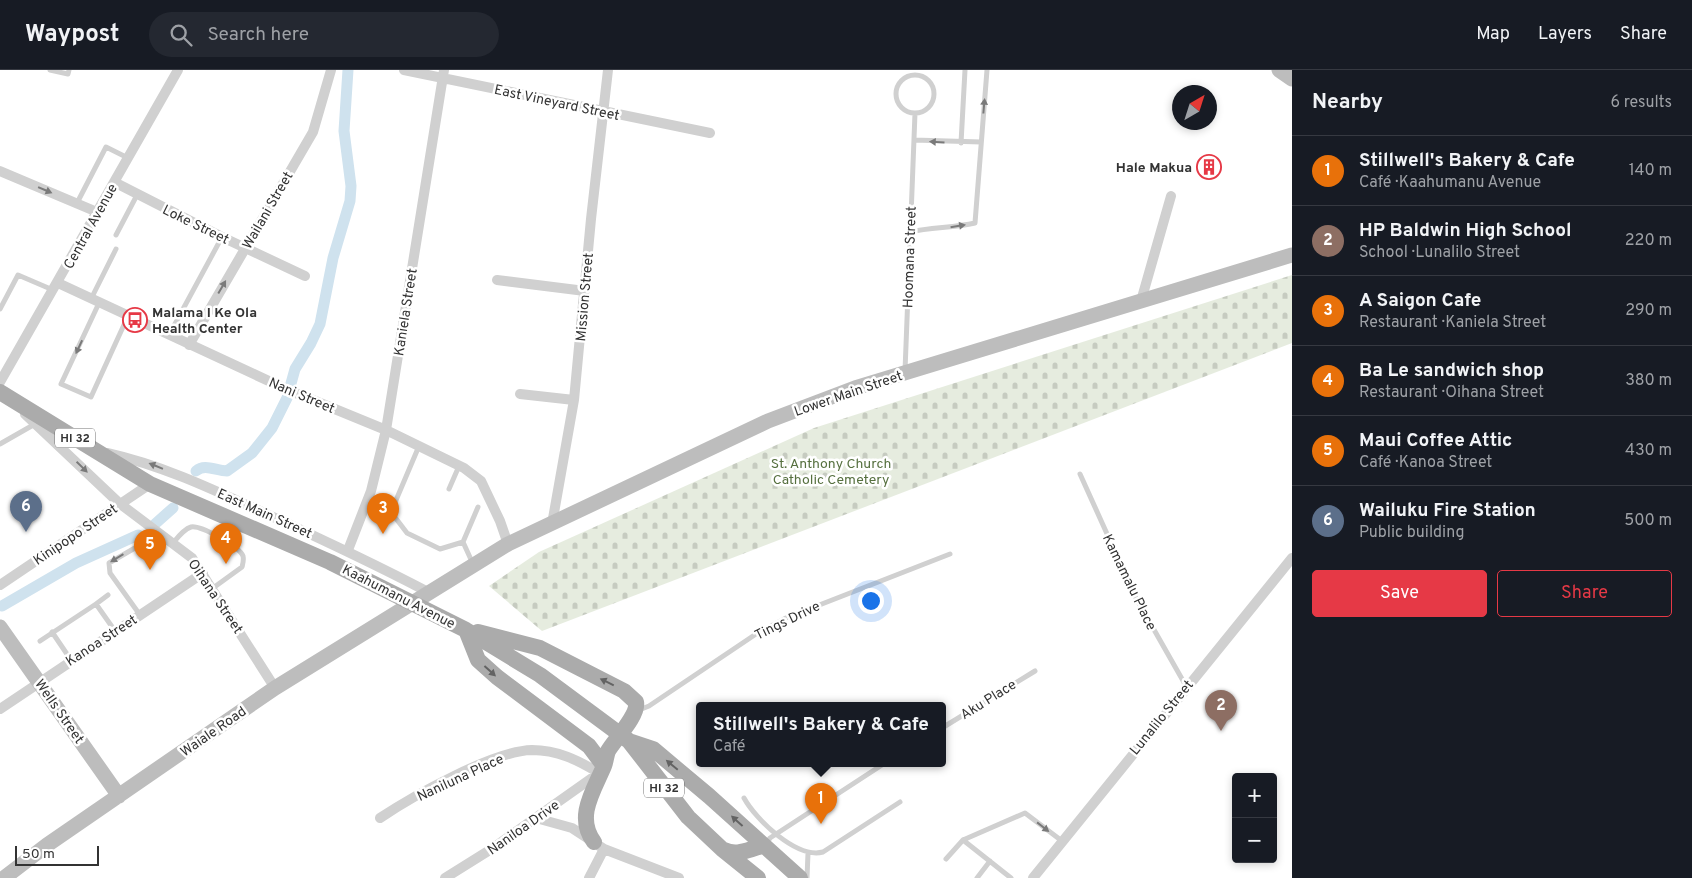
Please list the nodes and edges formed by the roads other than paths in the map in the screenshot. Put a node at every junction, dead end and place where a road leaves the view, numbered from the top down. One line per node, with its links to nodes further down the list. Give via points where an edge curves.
1 (50, 70): 2 (lane, via 68,74)
2 (69, 70)
3 (178, 70): 18 (street, Central Avenue)
4 (332, 70): 28 (street, Wailani Street, via 313,132)
5 (404, 70): 10 (street, East Vineyard Street)
6 (608, 70): 12 (street, Mission Street)
7 (965, 70): 16 (lane)
8 (987, 70): 17 (lane, one-way to 8)
9 (1279, 70): 11 (street)
10 (444, 74): 12 (street, East Vineyard Street); 47 (street, Kaniela Street)
11 (1292, 79)
12 (603, 112): 14 (street, East Vineyard Street); 34 (street, Mission Street)
13 (915, 113): 13 (lane, via 930,107 935,92 930,81 913,74 898,84 896,97 901,107); 15 (lane, Hoomana Street)
14 (710, 134)
15 (914, 140): 16 (lane, one-way to 15); 25 (lane, Hoomana Street)
16 (961, 142): 17 (lane)
17 (980, 142): 25 (lane, one-way to 17, via 974,223)
18 (128, 158): 20 (street, Central Avenue); 23 (lane, via 106,146)
19 (0, 172): 23 (street, one-way to 23)
20 (114, 182): 21 (street, Loke Street); 24 (street, Central Avenue)
21 (138, 195): 26 (lane); 27 (street, Loke Street)
22 (1172, 196): 36 (street)
23 (77, 204): 24 (street)
24 (97, 212): 33 (street, Central Avenue)
25 (910, 232): 41 (lane, Hoomana Street)
26 (116, 235)
27 (222, 237): 28 (street, Loke Street); 39 (lane)
28 (245, 248): 31 (street, Loke Street); 40 (street, Wailani Street, one-way to 28)
29 (116, 249): 35 (lane)
30 (1292, 255): 36 (street, Lower Main Street)
31 (305, 276)
32 (497, 280): 34 (street)
33 (56, 287): 35 (street, Nani Street); 37 (lane, via 18,274); 42 (street, Central Avenue)
34 (585, 291): 45 (street, Mission Street)
35 (95, 301): 38 (street, Nani Street); 38 (lane, one-way to 38, via 61,384 91,397)
36 (1141, 301): 41 (street, Lower Main Street)
37 (0, 309)
38 (128, 316): 39 (street, Nani Street)
39 (169, 336): 40 (street, Nani Street)
40 (189, 345): 47 (street, Nani Street)
41 (905, 374): 59 (street, Lower Main Street, via 855,388 768,421)
42 (0, 382)
43 (520, 394): 45 (street)
44 (4, 395): 46 (street, Oihana Street); 50 (main road, East Main Street / HI 32)
45 (574, 400): 59 (street, Mission Street)
46 (36, 424): 48 (lane); 56 (street, Oihana Street, one-way to 56)
47 (386, 430): 49 (street, Nani Street); 55 (street, Kaniela Street)
48 (0, 444)
49 (419, 446): 51 (street, Nani Street); 58 (lane)
50 (96, 451): 53 (main road, East Main Street / HI 32); 64 (street, East Main Street, one-way to 50, via 177,474 145,462)
51 (460, 466): 54 (lane); 63 (street, Nani Street, via 481,481)
52 (1080, 474): 83 (lane, Kamamalu Place, via 1136,598)
53 (150, 484): 56 (street, Kinipopo Street); 76 (main road, Kaahumanu Avenue / HI 32, via 330,562)
54 (449, 489)
55 (367, 501): 58 (lane); 64 (street, Kaniela Street)
56 (119, 504): 60 (street, Oihana Street); 69 (street, Kinipopo Street)
57 (478, 507): 61 (lane)
58 (391, 512): 61 (lane, via 407,533 440,548)
59 (552, 524): 63 (street, Lower Main Street)
60 (159, 533): 62 (street, Oihana Street); 74 (lane, one-way to 74, via 109,563 110,573)
61 (463, 542): 67 (lane)
62 (173, 544): 68 (street, Oihana Street, via 192,558); 70 (lane, via 186,530 194,527 240,551 244,562 242,567)
63 (508, 544): 67 (street, Lower Main Street)
64 (348, 550): 71 (street, East Main Street)
65 (950, 554): 86 (lane, Tings Drive, via 786,618)
66 (1292, 558): 83 (street, Lunalilo Street)
67 (474, 564): 71 (street, Lower Main Street)
68 (203, 573): 70 (street, Oihana Street); 74 (street, Kanoa Street)
69 (0, 586)
70 (213, 588): 84 (street, Oihana Street)
71 (428, 592): 84 (street, Waiale Road)
72 (108, 595): 73 (lane)
73 (96, 604): 77 (lane); 78 (lane)
74 (140, 615): 77 (street, Kanoa Street)
75 (0, 627): 82 (street, Wells Street)
76 (466, 630): 86 (main road, one-way to 76, via 636,702 630,695 540,648); 88 (main road, Kaahumanu Avenue / HI 32, via 540,675); 89 (main road, one-way to 89, via 478,660 589,746)
77 (115, 631): 80 (street, Kanoa Street)
78 (52, 632): 79 (lane); 80 (lane)
79 (40, 641)
80 (71, 660): 82 (street, Kanoa Street)
81 (1035, 671): 87 (lane, Aku Place)
82 (40, 681): 85 (street, Kanoa Street); 91 (street, Wells Street)
83 (1186, 686): 98 (street, Lunalilo Street)
84 (275, 688): 91 (street, Waiale Road)
85 (0, 709)
86 (634, 714): 89 (main road)
87 (946, 726)
88 (629, 741): 100 (main road, Kaahumanu Avenue / HI 32, one-way to 88, via 653,749); 101 (main road, Kaahumanu Avenue / HI 32, via 688,817)
89 (603, 764): 94 (street, Naniluna Place, via 542,750 500,756 448,779); 95 (street, Naniloa Drive); 99 (main road, via 588,802 585,821 587,830)
90 (879, 767): 96 (lane)
91 (119, 796): 105 (street, Waiale Road)
92 (744, 798): 96 (lane, via 754,814)
93 (900, 802): 102 (lane, via 823,852)
94 (380, 818)
95 (536, 818): 99 (street, via 560,823); 106 (street, Naniloa Drive)
96 (777, 833): 100 (lane); 102 (lane)
97 (963, 840): 98 (lane, one-way to 98, via 1025,813); 103 (lane); 104 (lane)
98 (1062, 841): 114 (street, Lunalilo Street)
99 (599, 845): 107 (street); 108 (street)
100 (764, 846): 101 (main road, via 736,854); 109 (main road); 110 (main road, Kaahumanu Avenue / HI 32)
101 (722, 849): 109 (main road, Kaahumanu Avenue / HI 32)
102 (808, 853): 111 (lane)
103 (946, 859)
104 (990, 861): 112 (lane); 113 (lane)
105 (4, 878)
106 (445, 878)
107 (588, 878)
108 (678, 878)
109 (759, 878)
110 (800, 878)
111 (807, 878)
112 (977, 878)
113 (1011, 878)
114 (1033, 878)

